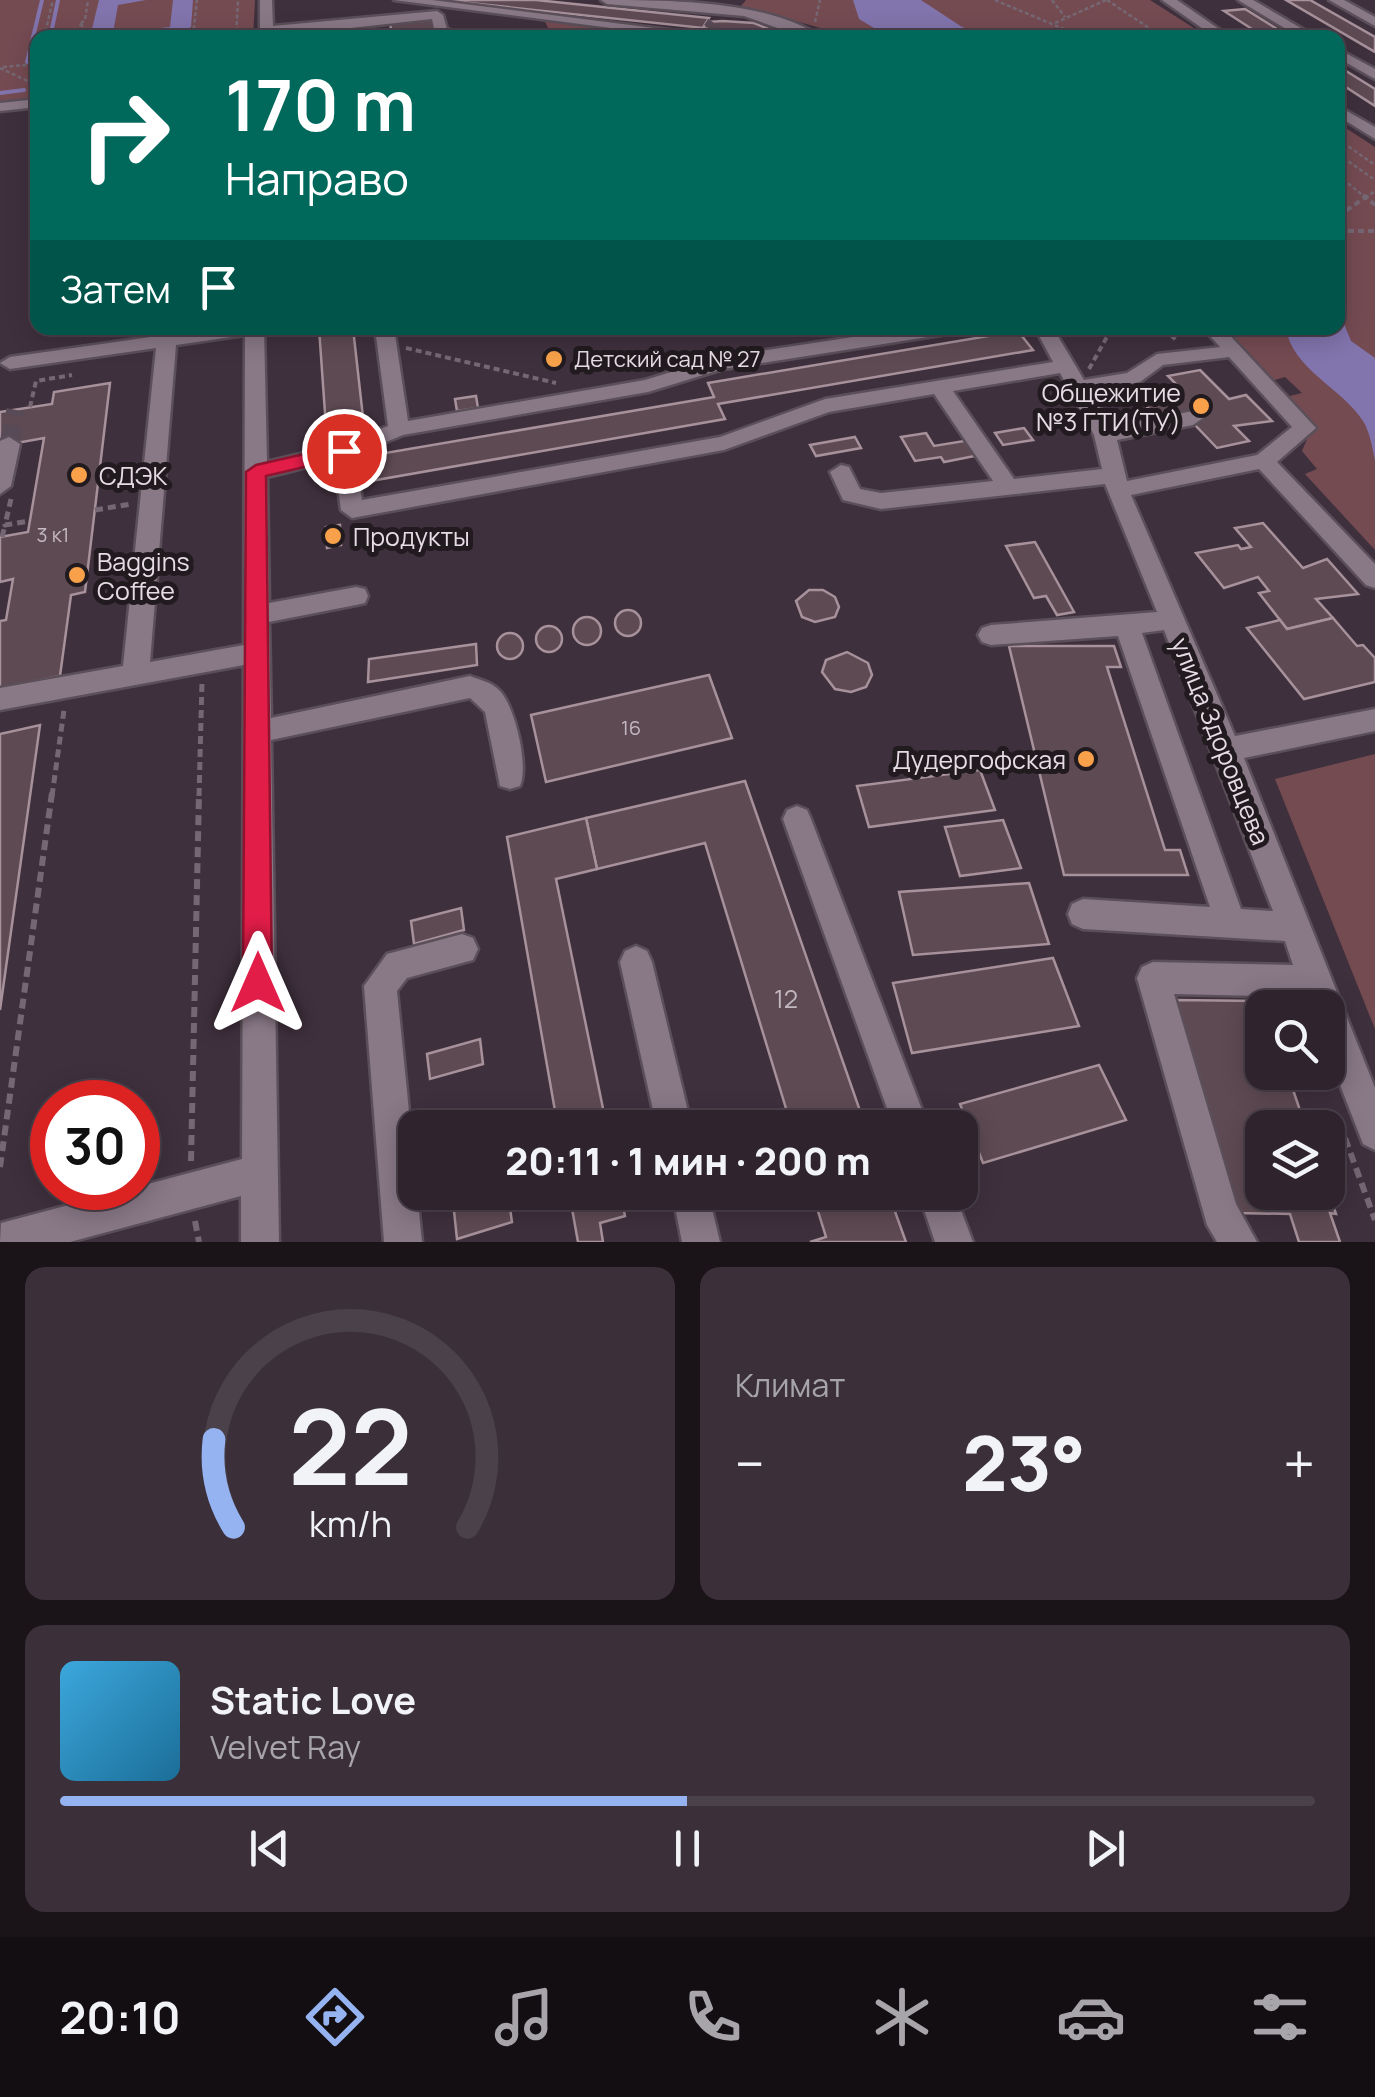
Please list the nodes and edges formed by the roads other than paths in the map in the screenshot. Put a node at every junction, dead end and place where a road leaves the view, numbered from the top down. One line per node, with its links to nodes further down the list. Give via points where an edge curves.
1 (266, 0): 15 (street)
2 (400, 0): 8 (street)
3 (607, 0): 9 (street)
4 (738, 0): 9 (street)
5 (1168, 0): 21 (street)
6 (1244, 0): 22 (street)
7 (1334, 0): 11 (street)
8 (413, 1): 12 (street); 18 (street)
9 (726, 11): 14 (street); 20 (street)
10 (1375, 12): 11 (street)
11 (1360, 14): 13 (street)
12 (389, 19): 16 (street); 17 (street, via 436,15)
13 (1375, 22)
14 (710, 29): 19 (street)
15 (267, 30)
16 (300, 30)
17 (441, 30)
18 (639, 30)
19 (705, 30)
20 (804, 30)
21 (1214, 30)
22 (1298, 30)
23 (1345, 56): 24 (street)
24 (1375, 75)
25 (30, 100): 26 (street)
26 (0, 107)
27 (1345, 115): 28 (street)
28 (1375, 134)
29 (162, 335): 39 (street)
30 (167, 335): 59 (street, via 135,664)
31 (254, 335): 48 (street)
32 (385, 335): 44 (street)
33 (788, 335): 37 (street)
34 (901, 335): 37 (street)
35 (1048, 335): 40 (street, улица Здоровцева)
36 (1219, 335): 38 (street)
37 (797, 351): 44 (street, via 648,386)
38 (1234, 351): 42 (street, via 1157,360 1133,378); 47 (street, via 1305,428)
39 (10, 363)
40 (1064, 366): 41 (street); 42 (street, улица Здоровцева)
41 (939, 386): 46 (street, via 825,406 724,442 352,510); 51 (street)
42 (1077, 388): 45 (street, улица Здоровцева)
43 (1193, 418): 45 (street)
44 (399, 430): 46 (street)
45 (1105, 434): 50 (street, улица Здоровцева)
46 (344, 451): 48 (street)
47 (1264, 461): 50 (street); 52 (street)
48 (256, 472): 54 (street)
49 (841, 472): 51 (street, via 851,495 882,501)
50 (1113, 480): 51 (street); 55 (street, улица Здоровцева)
51 (1008, 487)
52 (1375, 580)
53 (356, 596): 54 (street)
54 (256, 615): 58 (street)
55 (1172, 619): 56 (street); 63 (street, улица Здоровцева)
56 (1128, 626): 57 (street); 67 (street)
57 (991, 635)
58 (256, 653): 59 (street); 62 (street)
59 (149, 675): 60 (street)
60 (0, 700)
61 (1375, 720): 63 (street)
62 (256, 732): 64 (street, via 485,689 496,700); 77 (street)
63 (1227, 749): 68 (street, улица Здоровцева)
64 (510, 777)
65 (797, 819): 75 (street)
66 (1083, 914): 67 (street)
67 (1230, 921): 68 (street)
68 (1294, 928): 72 (street, улица Здоровцева)
69 (462, 950): 82 (street, via 398,965 380,986)
70 (636, 962): 74 (street)
71 (1246, 990): 85 (street, via 1153,978 1220,1212)
72 (1319, 990)
73 (1345, 1082): 76 (street, улица Здоровцева)
74 (671, 1110)
75 (905, 1110)
76 (1358, 1130)
77 (258, 1172): 80 (street); 81 (street)
78 (694, 1210): 83 (street)
79 (942, 1210): 84 (street)
80 (1, 1242)
81 (260, 1242)
82 (403, 1242)
83 (701, 1242)
84 (954, 1242)
85 (1238, 1242)

